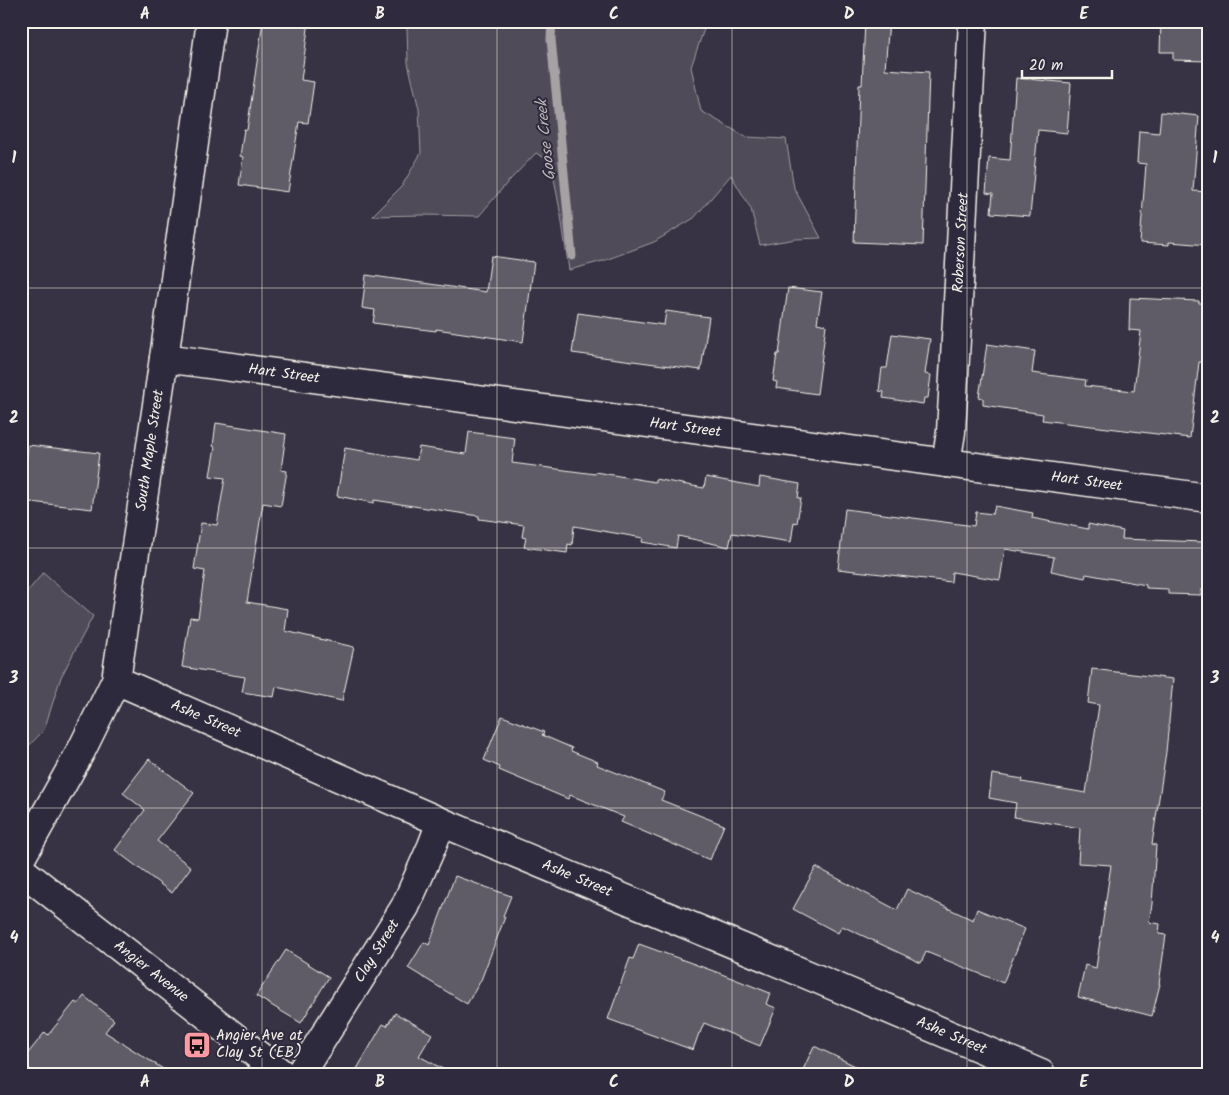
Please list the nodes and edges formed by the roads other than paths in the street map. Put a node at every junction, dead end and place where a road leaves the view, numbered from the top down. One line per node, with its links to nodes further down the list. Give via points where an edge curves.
1 (211, 21): 3 (street, South Maple Street)
2 (973, 21): 4 (street, Roberson Street, via 951,432)
3 (164, 358): 4 (street, Hart Street); 6 (street, South Maple Street)
4 (946, 463): 5 (street, Hart Street)
5 (1208, 498)
6 (116, 680): 7 (street, Ashe Street); 8 (street, South Maple Street, via 81,751)
7 (441, 822): 11 (street, Clay Street, via 405,907); 12 (street, Ashe Street)
8 (21, 858)
9 (21, 870): 10 (street, Angier Avenue)
10 (282, 1074)
11 (300, 1074)
12 (1041, 1074)

